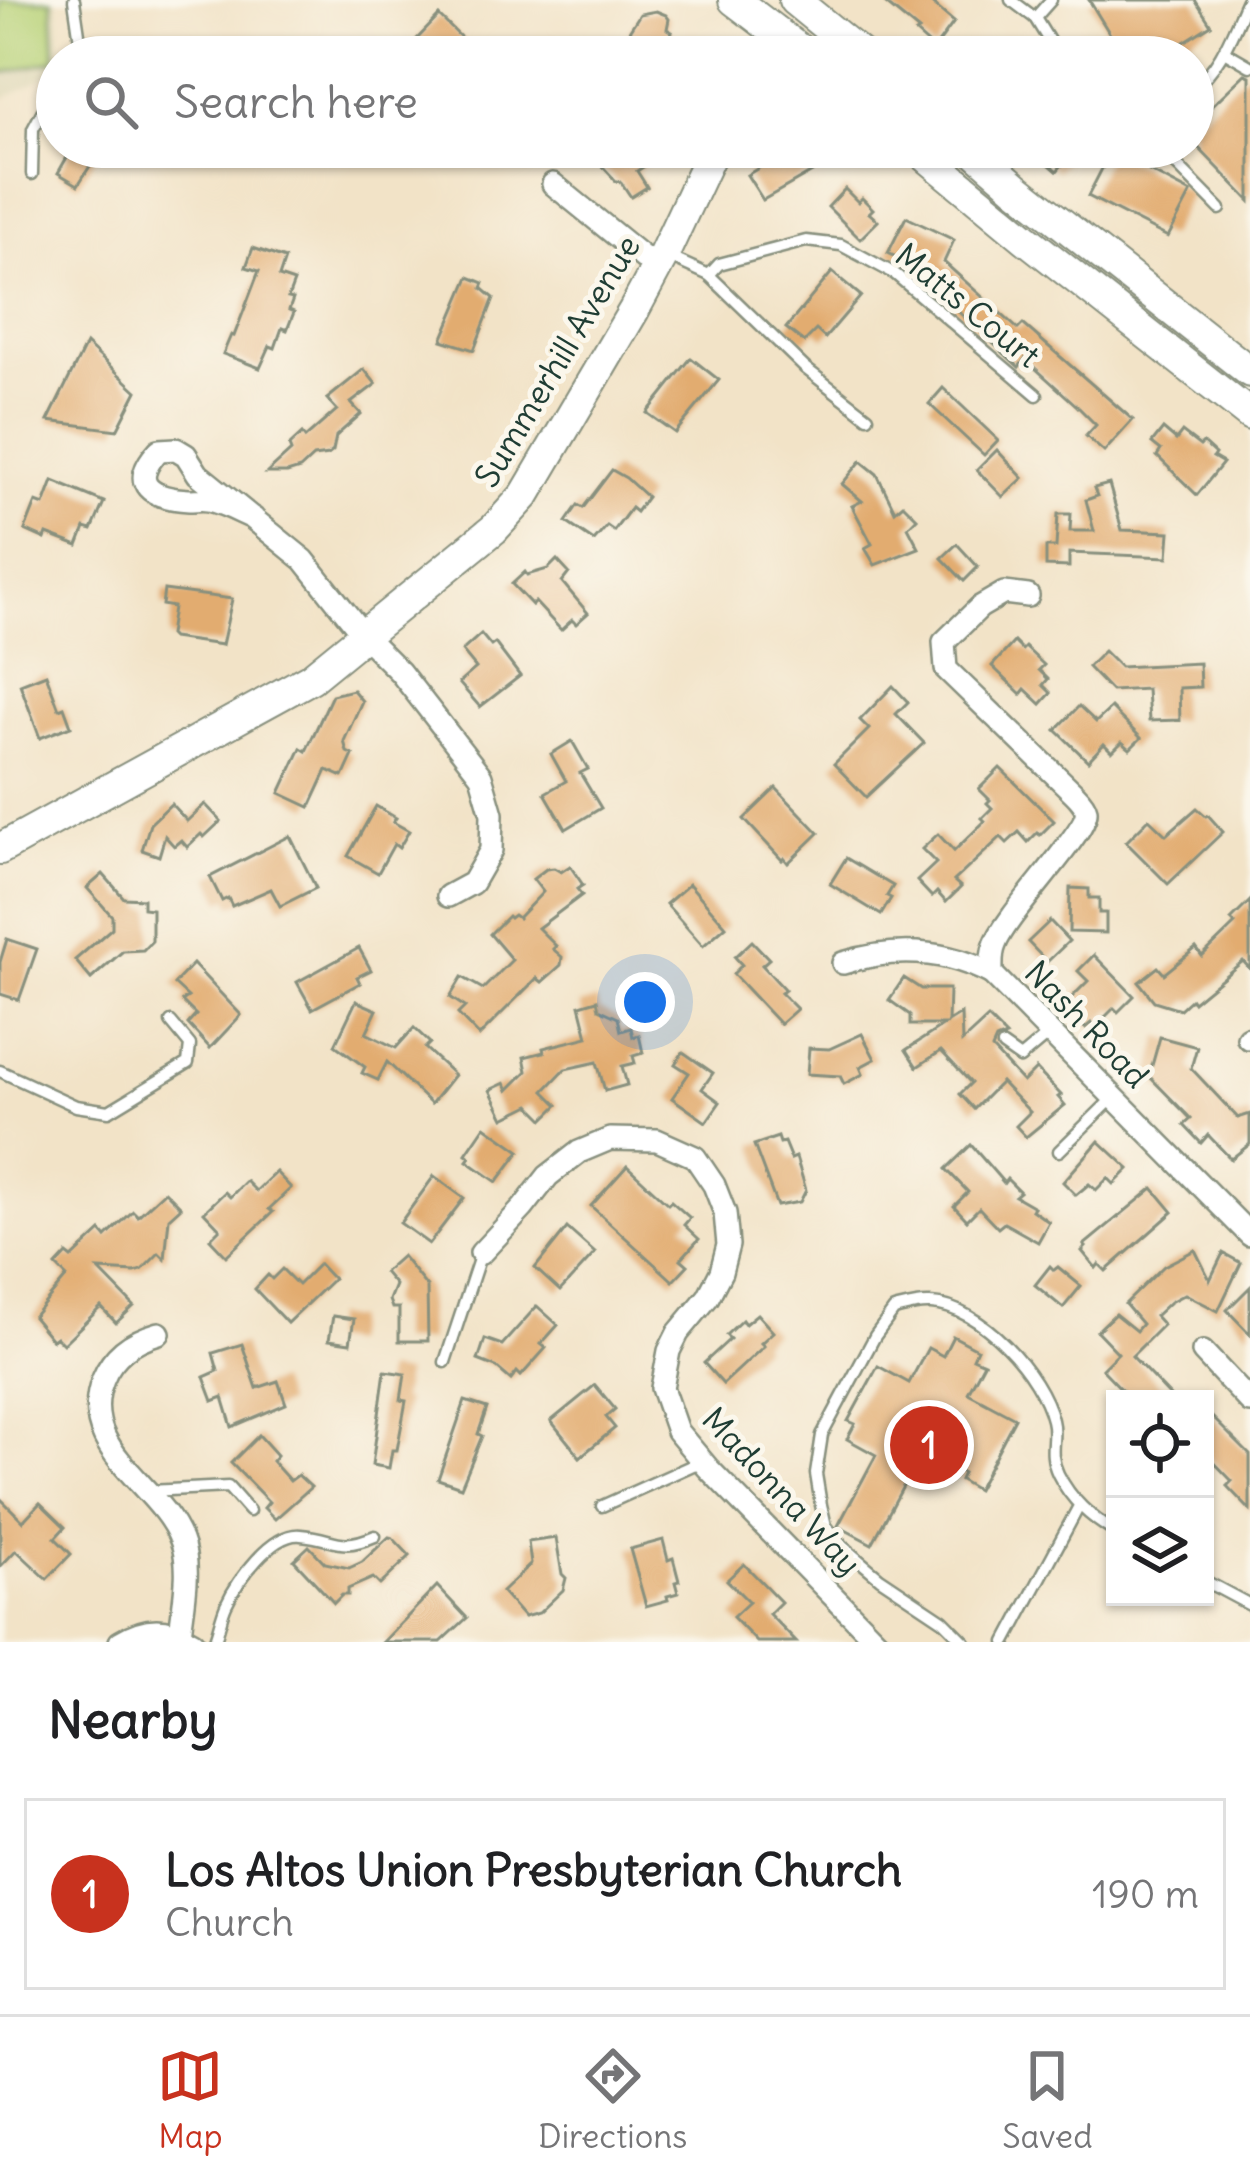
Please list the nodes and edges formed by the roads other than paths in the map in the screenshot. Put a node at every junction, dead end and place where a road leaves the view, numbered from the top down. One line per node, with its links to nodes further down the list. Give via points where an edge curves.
1 (74, 0): 10 (lane)
2 (734, 0): 9 (main road)
3 (794, 0): 11 (main road)
4 (830, 0): 12 (main road)
5 (1011, 0): 8 (lane)
6 (1052, 0): 8 (lane)
7 (1247, 0): 14 (lane)
8 (1035, 18): 13 (lane)
9 (770, 26)
10 (79, 36)
11 (838, 36)
12 (850, 36)
13 (1046, 36)
14 (1224, 51): 15 (lane); 16 (lane)
15 (1214, 66)
16 (1250, 66)
17 (36, 123): 22 (lane)
18 (704, 168): 25 (main road, Summerhill Avenue)
19 (940, 168): 29 (main road)
20 (994, 168): 27 (main road)
21 (1180, 168): 24 (lane)
22 (32, 174)
23 (554, 184): 25 (street)
24 (1220, 209)
25 (660, 261): 26 (lane); 33 (main road, Summerhill Avenue, via 525,495)
26 (709, 275): 28 (lane, Matts Court, via 718,264 806,241 841,245 895,274); 30 (lane)
27 (1250, 372)
28 (1037, 395)
29 (1250, 415)
30 (868, 418)
31 (254, 518): 31 (street, via 176,449 159,450 146,464 145,484 156,495 206,499); 33 (street, via 304,560)
32 (1028, 596): 37 (street, Nash Road, via 1004,593 944,642 946,668 1086,810 1005,924)
33 (365, 637): 34 (main road, Summerhill Avenue, via 311,678); 35 (street, via 481,776 491,850 472,884)
34 (0, 849)
35 (448, 896)
36 (842, 963): 37 (street, via 926,953)
37 (992, 974): 39 (street, Nash Road)
38 (171, 1022): 41 (lane, via 190,1045 188,1063 109,1111 76,1106)
39 (1051, 1032): 40 (lane, via 1019,1058); 42 (street, Nash Road)
40 (1004, 1046)
41 (0, 1071)
42 (1114, 1097): 43 (lane); 44 (street, Nash Road)
43 (1059, 1151)
44 (1250, 1235)
45 (481, 1253): 48 (lane); 50 (street, Madonna Way, via 579,1152 610,1139 657,1140 695,1157 725,1213 728,1245 708,1297 669,1352 662,1388 677,1431)
46 (159, 1333): 53 (street, via 110,1366 99,1394 112,1452)
47 (1203, 1352): 49 (street)
48 (445, 1362)
49 (1250, 1402)
50 (702, 1461): 54 (lane); 64 (street, Madonna Way)
51 (241, 1480): 52 (lane)
52 (228, 1487): 53 (lane); 56 (lane)
53 (149, 1491): 61 (street, via 182,1540)
54 (602, 1506)
55 (1079, 1506): 57 (lane); 65 (lane, via 1056,1471 1053,1421 1005,1342 952,1308 894,1310 822,1435 820,1505 842,1546); 66 (lane)
56 (250, 1511)
57 (1106, 1526)
58 (375, 1536): 63 (lane, via 351,1546 292,1534 281,1539 245,1575)
59 (1214, 1586): 60 (lane)
60 (1250, 1605)
61 (186, 1638): 62 (street, via 151,1629)
62 (120, 1642)
63 (214, 1642)
64 (878, 1642)
65 (965, 1642)
66 (1006, 1642)

